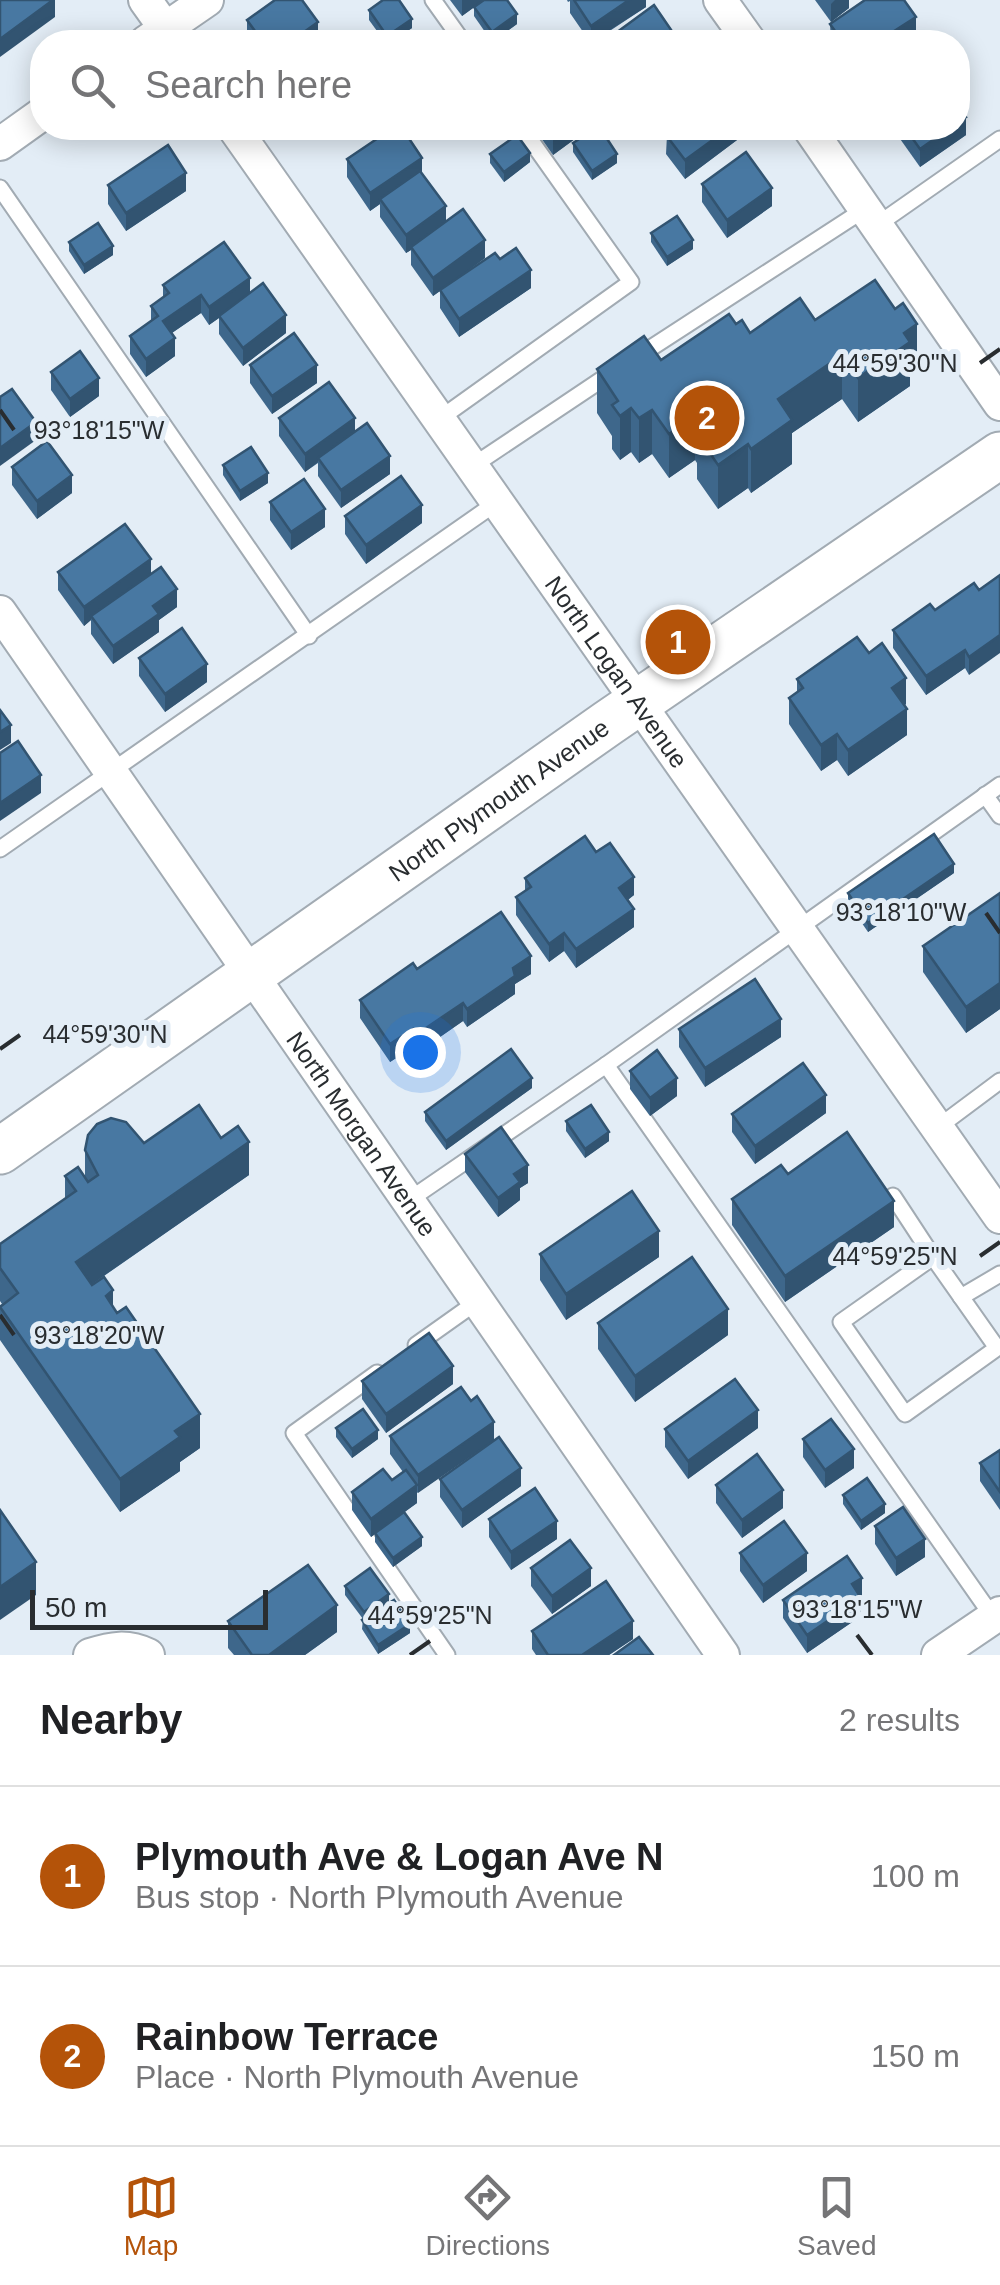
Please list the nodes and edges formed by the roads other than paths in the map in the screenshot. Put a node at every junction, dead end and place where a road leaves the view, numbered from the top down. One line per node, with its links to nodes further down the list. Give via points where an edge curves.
1 (145, 0): 5 (street)
2 (207, 0): 6 (street)
3 (433, 0): 7 (lane)
4 (720, 0): 8 (street)
5 (158, 30)
6 (171, 30)
7 (454, 30)
8 (741, 30)
9 (30, 123): 14 (street)
10 (1000, 139): 16 (lane)
11 (242, 140): 18 (street, North Logan Avenue)
12 (530, 140): 18 (lane, via 630,282)
13 (817, 140): 16 (street)
14 (0, 144)
15 (0, 188): 23 (lane)
16 (871, 216): 17 (street); 20 (lane)
17 (1000, 404)
18 (438, 420): 20 (street, North Logan Avenue)
19 (1000, 454): 24 (main road, North Plymouth Avenue)
20 (470, 466): 21 (street, North Logan Avenue)
21 (496, 503): 23 (lane); 24 (street, North Logan Avenue)
22 (0, 612): 25 (street, North Morgan Avenue)
23 (309, 636): 25 (lane)
24 (637, 704): 30 (street, North Logan Avenue); 31 (main road, North Plymouth Avenue)
25 (111, 772): 29 (lane); 31 (street, North Morgan Avenue)
26 (1000, 785): 27 (lane)
27 (986, 795): 28 (lane); 30 (lane)
28 (1000, 816)
29 (0, 849)
30 (795, 928): 32 (lane); 34 (street, North Logan Avenue)
31 (253, 975): 35 (main road, North Plymouth Avenue); 37 (street, North Morgan Avenue)
32 (606, 1065): 37 (lane); 45 (lane)
33 (1000, 1080): 34 (lane)
34 (937, 1128): 38 (street, North Logan Avenue)
35 (0, 1151)
36 (893, 1196): 39 (lane)
37 (409, 1200): 42 (street, North Morgan Avenue)
38 (1000, 1217)
39 (933, 1258): 41 (lane); 41 (lane, via 841,1322 905,1414 997,1348)
40 (1000, 1274): 41 (lane)
41 (961, 1297)
42 (478, 1301): 43 (lane); 49 (street, North Morgan Avenue)
43 (404, 1354)
44 (389, 1365): 48 (lane, via 294,1433)
45 (998, 1619): 50 (street)
46 (141, 1652): 47 (street, via 114,1648)
47 (90, 1655)
48 (447, 1655)
49 (724, 1655)
50 (938, 1655)

